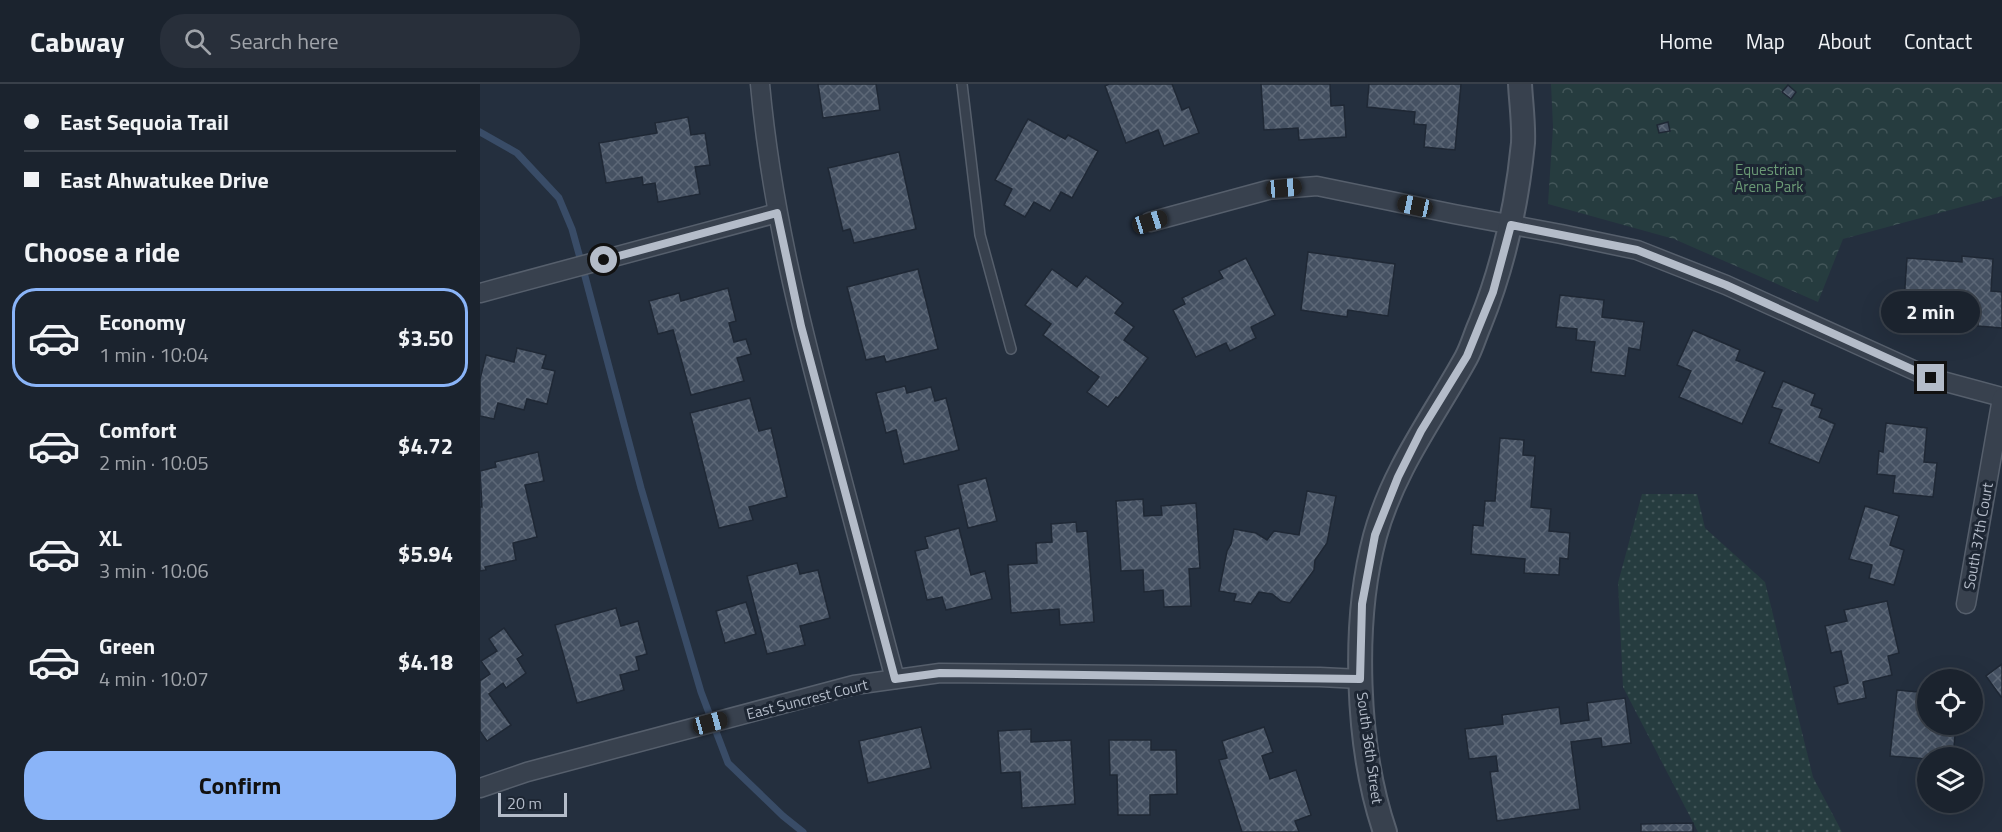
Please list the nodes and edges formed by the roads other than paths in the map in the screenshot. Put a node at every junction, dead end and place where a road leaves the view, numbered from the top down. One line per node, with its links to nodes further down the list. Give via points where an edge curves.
1 (760, 84): 4 (street)
2 (962, 84): 8 (lane, via 980,235)
3 (1520, 84): 6 (street, South 36th Street, via 1523,141)
4 (777, 213): 7 (street); 11 (street, via 801,326)
5 (1150, 222): 6 (street, via 1268,190 1317,186)
6 (1511, 225): 9 (street, via 1637,250 1726,285 1931,378); 12 (street, South 36th Street, via 1493,292 1467,356 1421,431 1375,535 1362,604)
7 (480, 293)
8 (1011, 349)
9 (2002, 397): 10 (street, South 37th Court)
10 (1966, 604)
11 (895, 679): 12 (street, East Suncrest Court, via 940,673); 13 (street, East Suncrest Court, via 854,685)
12 (1360, 679): 14 (street, South 36th Street, via 1374,795)
13 (480, 788)
14 (1385, 832)

